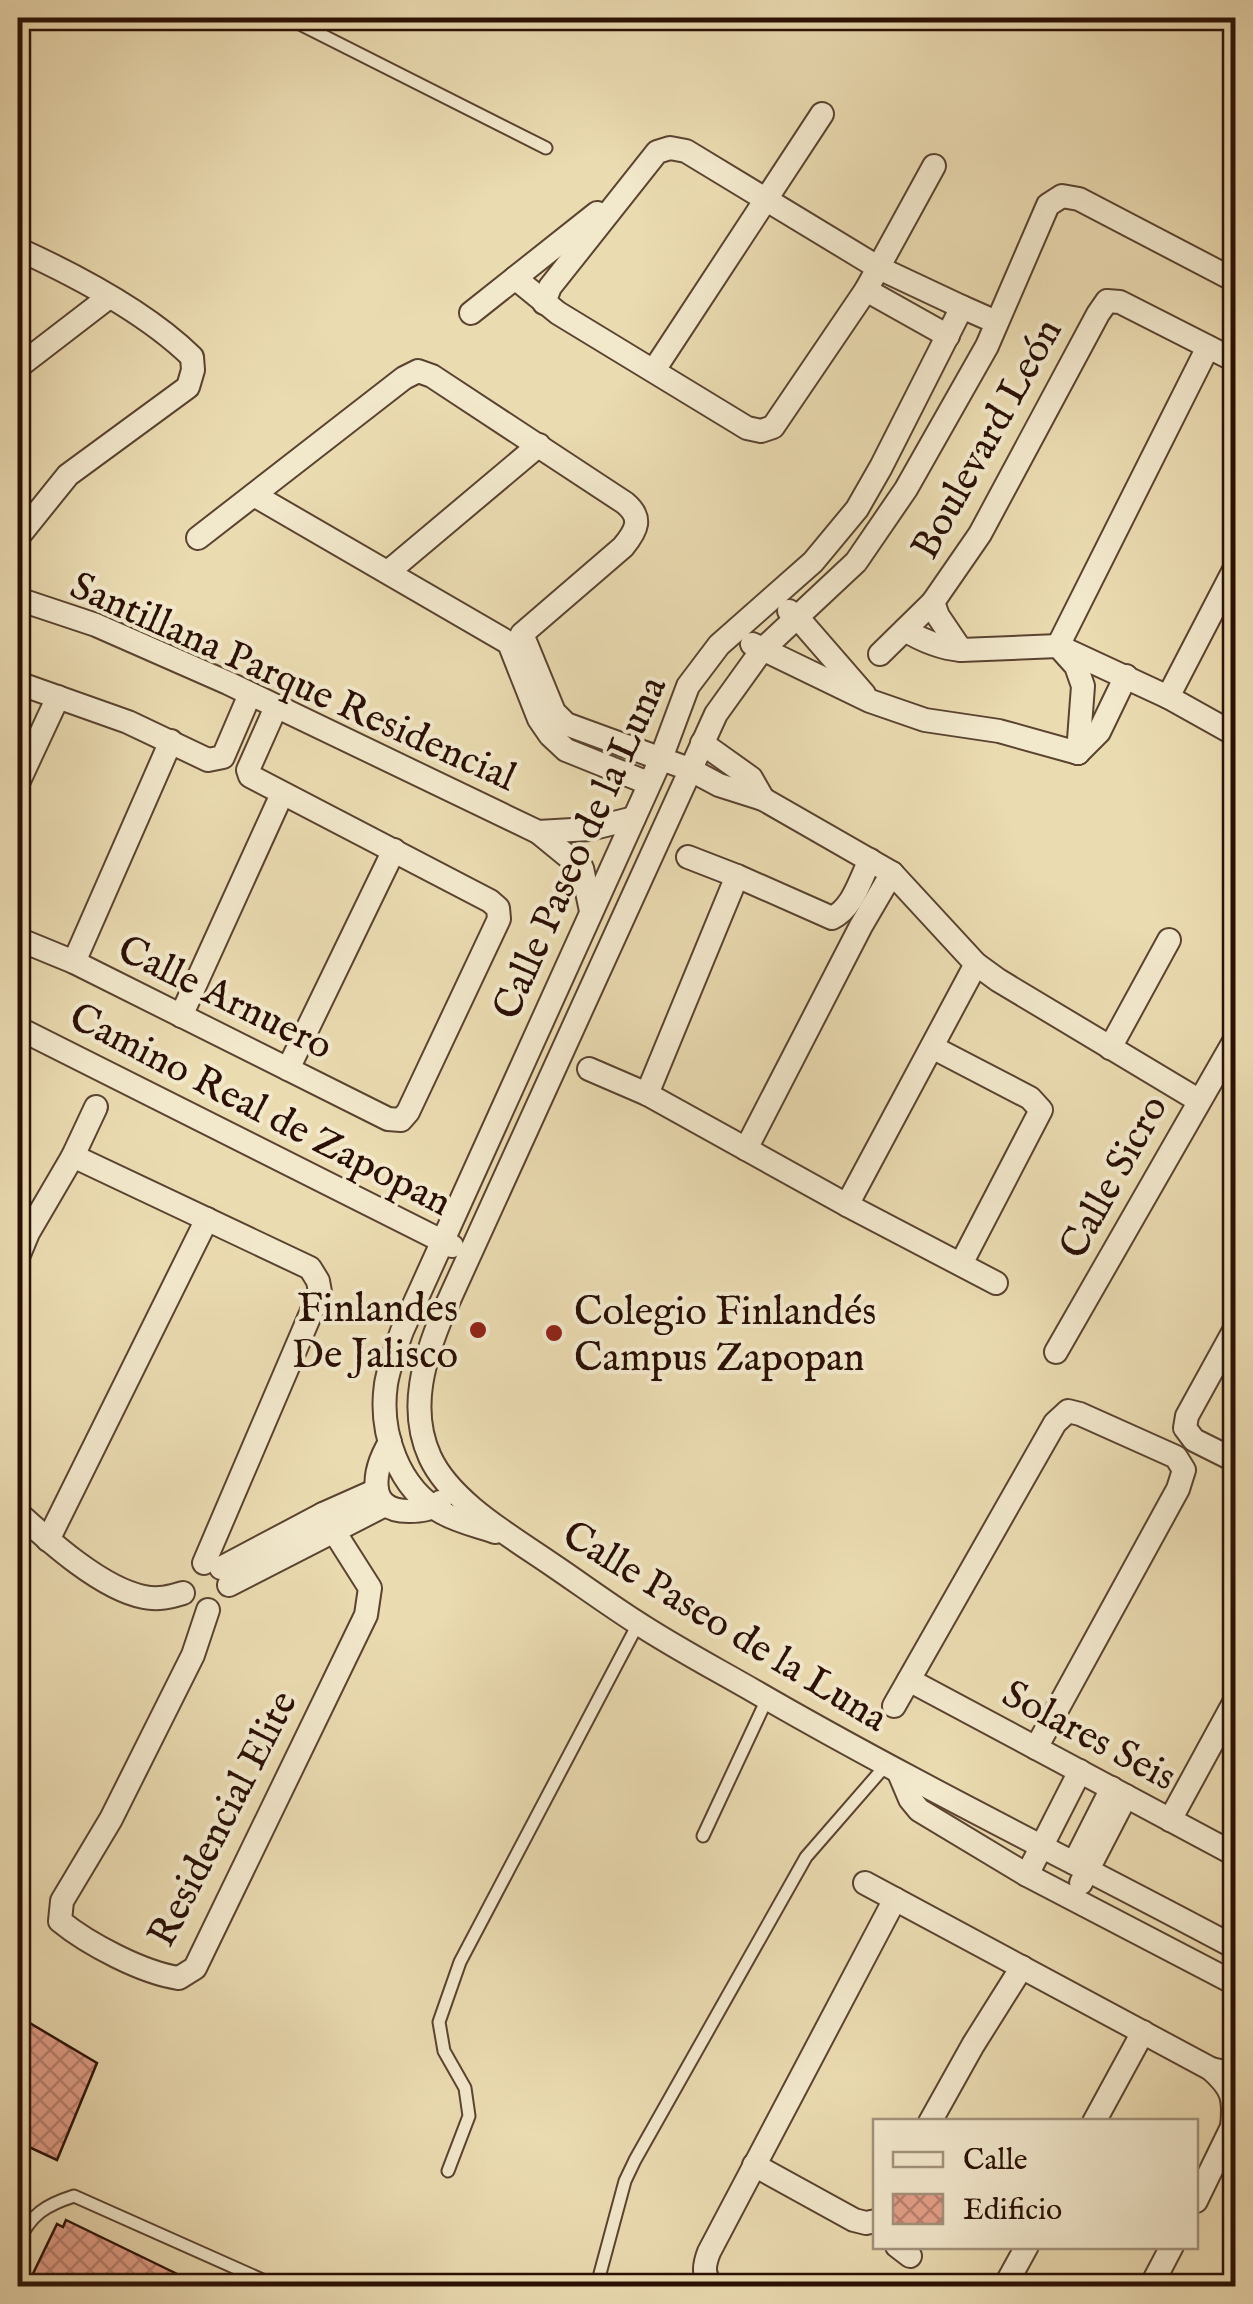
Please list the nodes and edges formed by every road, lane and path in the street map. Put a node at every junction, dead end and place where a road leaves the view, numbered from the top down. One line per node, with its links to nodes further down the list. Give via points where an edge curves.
1 (288, 18): 3 (lane)
2 (822, 114): 6 (street)
3 (546, 148)
4 (934, 166): 8 (street)
5 (628, 190): 6 (street, via 657,152 670,148); 9 (street); 13 (street)
6 (766, 198): 8 (street); 21 (street)
7 (18, 249): 12 (street)
8 (880, 268): 11 (street); 14 (street)
9 (515, 278): 13 (street); 15 (street)
10 (1236, 281): 16 (street, Calle Paseo de la Luna, via 1062,196 1048,205)
11 (866, 290): 17 (street); 21 (street, via 774,427 747,428)
12 (108, 297): 20 (street); 24 (street, via 167,332 192,357 188,387 68,475)
13 (544, 303): 21 (street)
14 (962, 307): 16 (street); 17 (street, Calle Paseo de la Luna)
15 (471, 312)
16 (996, 322): 31 (street, Calle Paseo de la Luna, via 906,489 856,562)
17 (948, 336): 28 (street, Calle Paseo de la Luna, via 856,509 813,562)
18 (1208, 347): 19 (street, Boulevard León); 30 (street, Boulevard León, via 1107,301 980,534); 34 (street)
19 (1236, 361)
20 (18, 367)
21 (654, 370)
22 (539, 446): 23 (street, via 418,371); 27 (street); 49 (street, via 625,502 638,520 624,547 522,634 554,712 566,724)
23 (254, 495): 25 (street); 27 (street)
24 (18, 537)
25 (198, 538)
26 (1236, 566): 42 (street)
27 (388, 572): 52 (street, via 509,643 539,718 566,750)
28 (772, 598): 31 (street); 33 (street, Calle Paseo de la Luna)
29 (18, 599): 40 (street, Santillana Parque Residencial)
30 (933, 602): 32 (street); 36 (street, Boulevard León)
31 (798, 618): 35 (street, Calle Paseo de la Luna); 43 (street)
32 (906, 630): 36 (street); 37 (street)
33 (731, 634): 35 (street); 49 (street, Calle Paseo de la Luna, via 688,686)
34 (1058, 646): 36 (street); 38 (street); 48 (street, via 1083,686)
35 (762, 650): 43 (street); 47 (street, Calle Paseo de la Luna)
36 (960, 650)
37 (880, 654)
38 (1126, 676): 42 (street); 48 (street, via 1098,732)
39 (18, 683): 41 (street)
40 (250, 694): 44 (street, Santillana Parque Residencial); 46 (street, via 223,757 208,760)
41 (58, 696): 46 (street); 51 (street)
42 (1168, 697): 45 (street)
43 (870, 701): 48 (street, via 925,720)
44 (276, 707): 53 (street, via 248,770); 56 (street, Santillana Parque Residencial)
45 (1236, 734)
46 (171, 741): 65 (street)
47 (702, 742): 50 (street, Calle Paseo de la Luna); 54 (street, via 751,778)
48 (1078, 753)
49 (660, 760): 50 (street); 52 (street, Calle Paseo de la Luna)
50 (689, 770): 54 (street); 73 (street, Calle Paseo de la Luna)
51 (18, 783)
52 (648, 783): 55 (street, Calle Paseo de la Luna)
53 (282, 794): 57 (street); 67 (street)
54 (763, 799): 59 (street)
55 (634, 818): 56 (street); 62 (street, Calle Paseo de la Luna)
56 (538, 832): 62 (street, Santillana Parque Residencial, via 582,868)
57 (394, 850): 74 (street); 74 (street, Calle Arnuero, via 498,908 408,1112 401,1120 388,1119)
58 (688, 857): 61 (street)
59 (870, 860): 60 (street); 61 (street, via 848,906 832,918)
60 (892, 873): 66 (street); 79 (street)
61 (737, 876): 76 (street)
62 (592, 911): 70 (street, Calle Paseo de la Luna)
63 (18, 940): 65 (street, Calle Arnuero)
64 (1169, 940): 72 (street)
65 (74, 962): 67 (street, Calle Arnuero)
66 (976, 964): 71 (street); 72 (street)
67 (181, 1016): 74 (street, Calle Arnuero)
68 (18, 1028): 83 (street, Camino Real de Zapopan)
69 (1236, 1038): 77 (street, Calle Sicro)
70 (533, 1041): 73 (street); 83 (street, Calle Paseo de la Luna)
71 (932, 1048): 81 (street); 86 (street, via 1041,1110)
72 (1110, 1048): 77 (street)
73 (561, 1055): 84 (street, Calle Paseo de la Luna)
74 (288, 1069)
75 (589, 1069): 76 (street)
76 (646, 1094): 79 (street)
77 (1198, 1100): 89 (street, Calle Sicro)
78 (96, 1107): 80 (street)
79 (746, 1149): 81 (street)
80 (73, 1156): 82 (street); 85 (street)
81 (846, 1205): 86 (street)
82 (207, 1219): 98 (street); 99 (street, via 310,1268 320,1292)
83 (442, 1241): 84 (street, Camino Real de Zapopan); 90 (street, Calle Paseo de la Luna, via 392,1357 386,1386)
84 (470, 1256): 92 (street, Calle Paseo de la Luna, via 432,1340 418,1405 431,1460)
85 (18, 1257)
86 (962, 1264): 87 (street)
87 (996, 1283)
88 (1236, 1328): 91 (street, via 1184,1428)
89 (1056, 1352)
90 (390, 1442): 93 (street, via 378,1468); 94 (street, Calle Paseo de la Luna, via 409,1484)
91 (1236, 1461)
92 (450, 1487): 94 (street); 97 (street, Calle Paseo de la Luna)
93 (381, 1497): 94 (street, via 398,1511); 96 (street)
94 (433, 1507): 97 (street, Calle Paseo de la Luna)
95 (18, 1513): 98 (street)
96 (329, 1522): 99 (street); 101 (street, Residencial Elite, via 370,1588 366,1615 195,1968 179,1978 157,1975 60,1921 62,1901 193,1655)
97 (516, 1539): 102 (street, Calle Paseo de la Luna)
98 (48, 1540): 100 (street, via 133,1594)
99 (218, 1572): 100 (street, via 196,1564 184,1576); 101 (street, via 223,1602)
100 (183, 1593): 101 (street, via 192,1606)
101 (208, 1610)
102 (638, 1624): 104 (street, Calle Paseo de la Luna); 128 (lane, via 460,1962 438,2022 444,2051 466,2088 469,2116)
103 (909, 1680): 106 (street); 107 (street, Solares Seis); 107 (street, via 1055,1423 1068,1411 1176,1458 1184,1470 1178,1489)
104 (767, 1698): 108 (street, Calle Paseo de la Luna); 111 (lane)
105 (1236, 1698): 110 (street)
106 (894, 1706)
107 (1036, 1748): 109 (street, Solares Seis)
108 (892, 1769): 113 (street, Calle Paseo de la Luna); 114 (street, Calle Paseo de la Luna, via 918,1810); 134 (lane, via 806,1858 644,2144 626,2181)
109 (1102, 1783): 110 (street, Solares Seis); 113 (street); 113 (street)
110 (1170, 1820): 112 (street, Solares Seis)
111 (702, 1836)
112 (1236, 1855)
113 (1064, 1857): 114 (street); 117 (street); 118 (street, Calle Paseo de la Luna)
114 (1027, 1875): 117 (street, Calle Paseo de la Luna)
115 (865, 1884): 116 (street)
116 (895, 1899): 119 (street); 127 (street)
117 (1072, 1899): 120 (street, Calle Paseo de la Luna)
118 (1236, 1948)
119 (1022, 1967): 121 (street); 124 (street)
120 (1236, 1984)
121 (1142, 2032): 122 (street); 125 (street)
122 (1212, 2069): 123 (street); 126 (street, via 1229,2085)
123 (1236, 2075)
124 (932, 2119)
125 (1096, 2119)
126 (1234, 2126): 129 (street)
127 (754, 2165): 130 (street, via 854,2220); 136 (street, via 704,2265)
128 (448, 2171)
129 (1198, 2197)
130 (873, 2222)
131 (18, 2242): 135 (lane, via 46,2205 74,2196)
132 (1025, 2249): 137 (street)
133 (1170, 2249): 138 (street)
134 (598, 2281)
135 (276, 2286)
136 (712, 2286)
137 (1005, 2286)
138 (1152, 2286)

